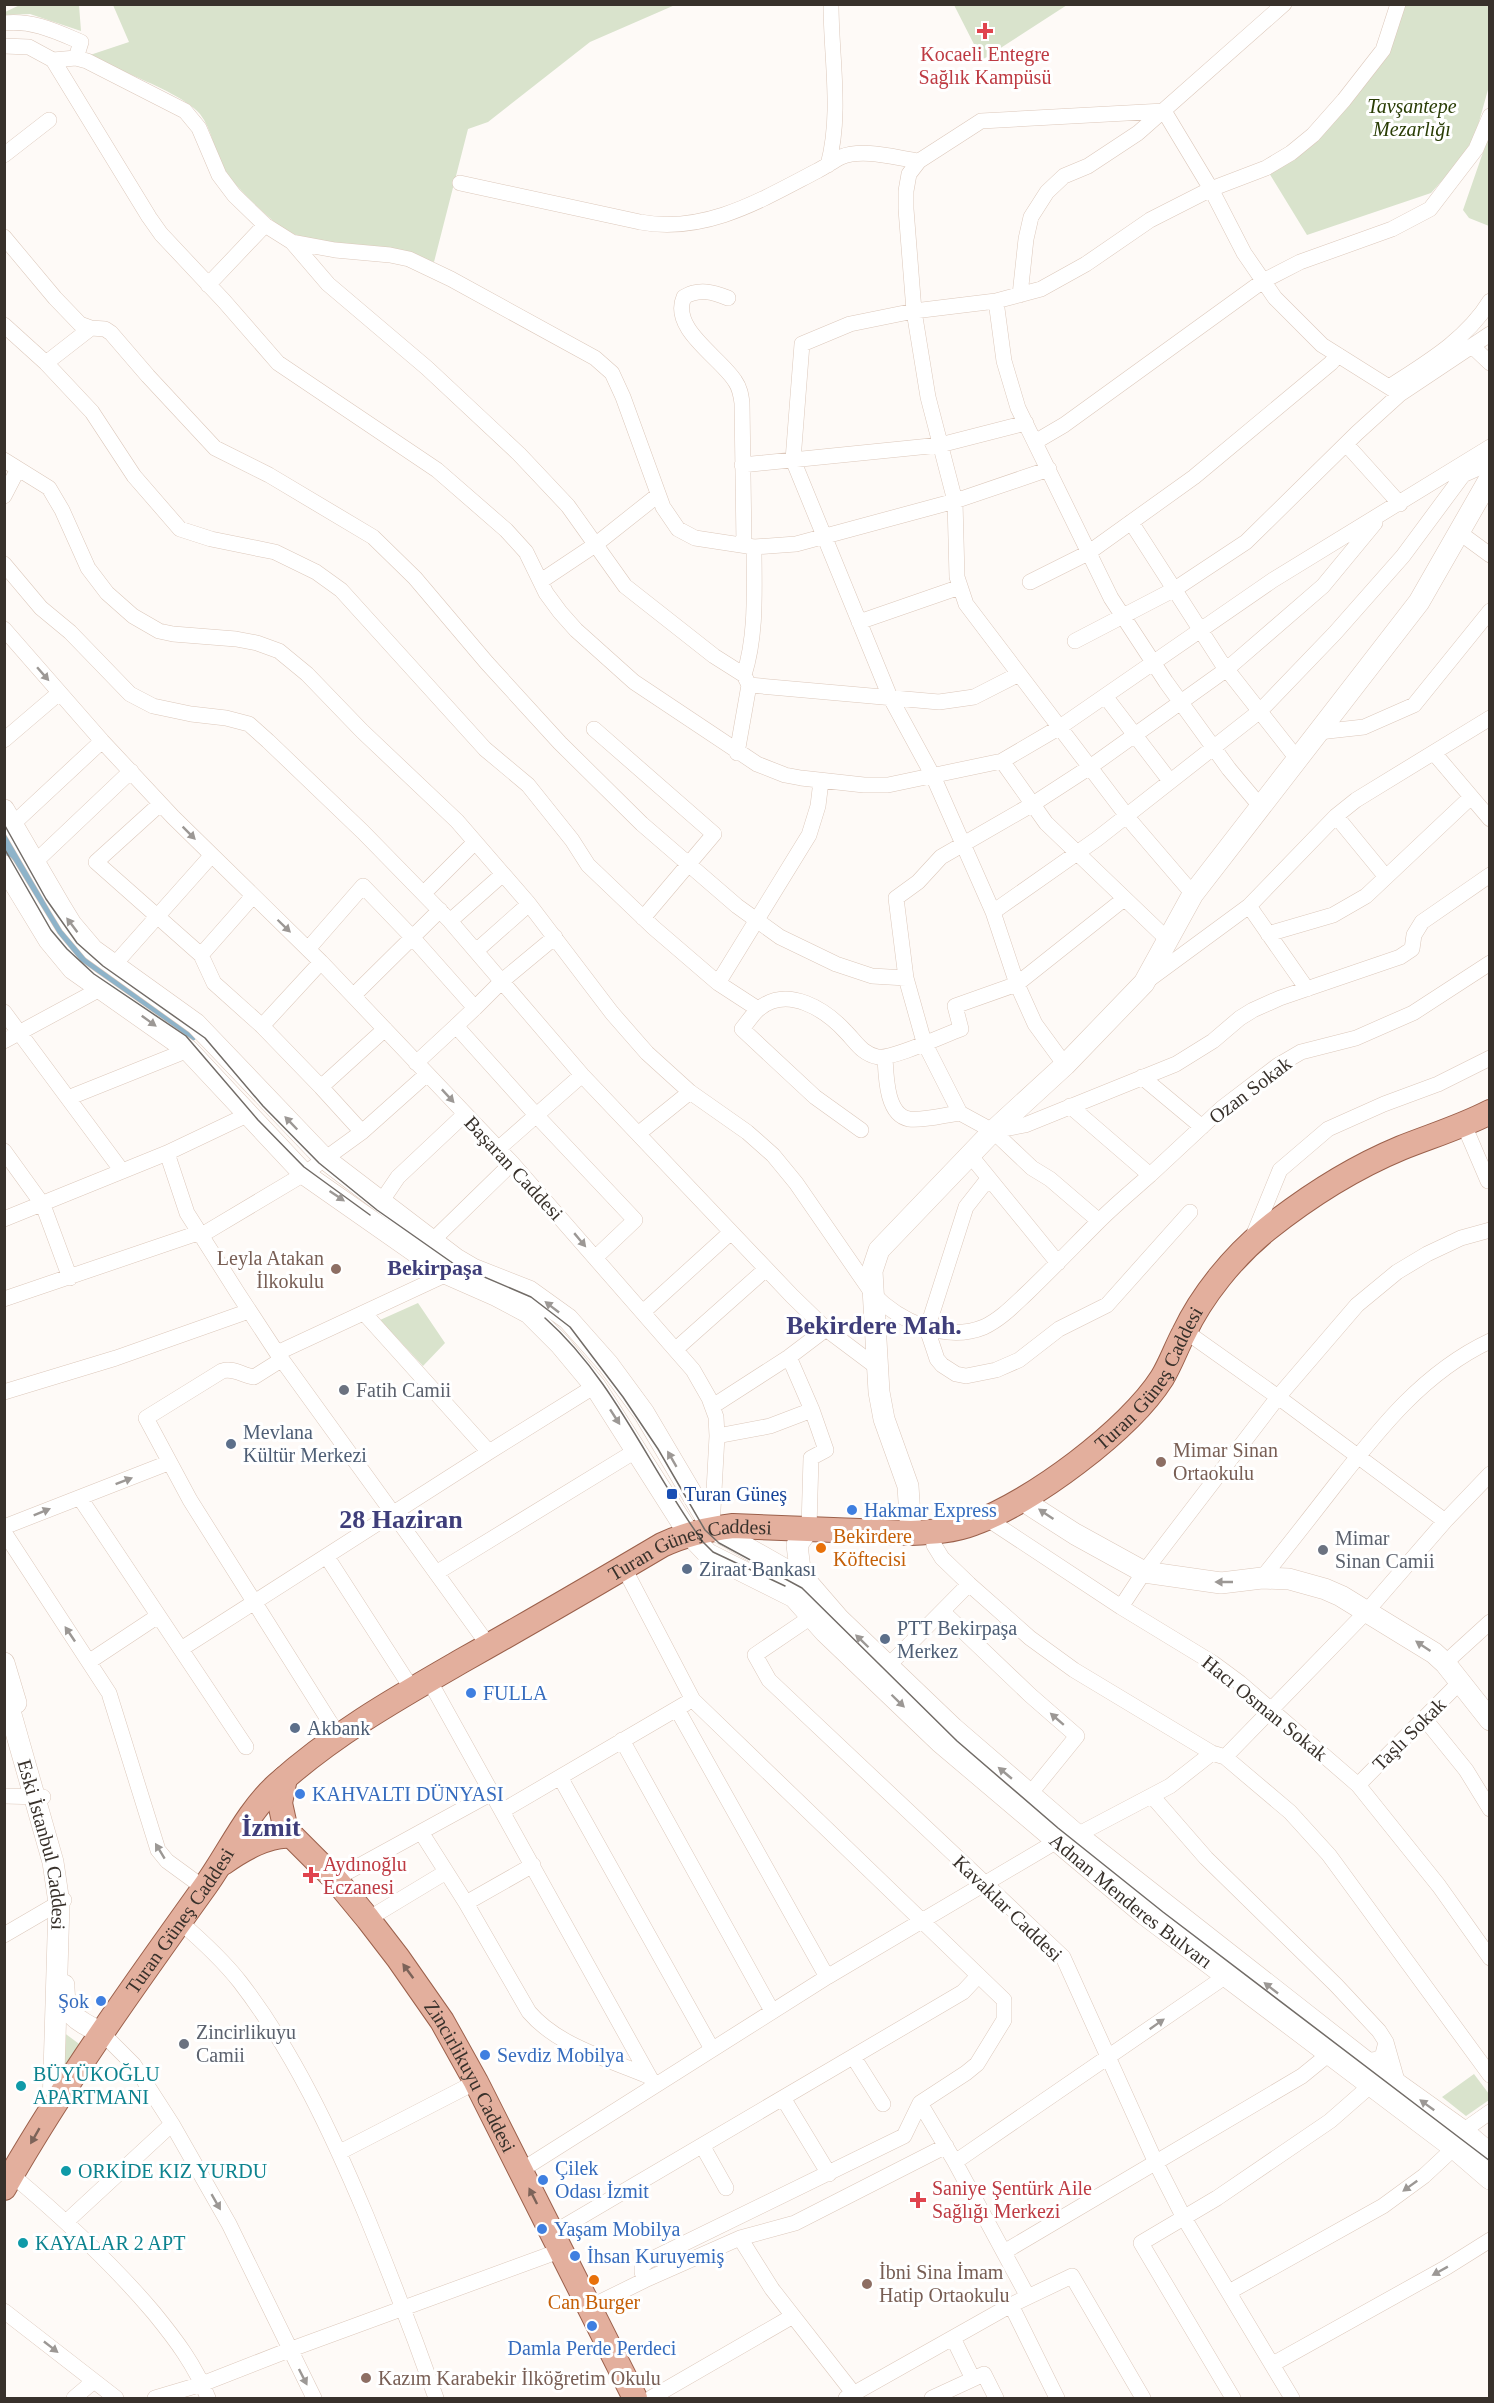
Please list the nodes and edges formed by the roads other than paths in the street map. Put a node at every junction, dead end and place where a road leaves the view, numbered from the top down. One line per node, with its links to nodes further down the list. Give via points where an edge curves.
1 (831, 4): 13 (street, via 835,118)
2 (1284, 4): 8 (street)
3 (1398, 4): 15 (street, via 1383,50 1313,135 1266,168)
4 (4, 24): 6 (street, via 22,21 81,42)
5 (4, 46): 7 (street, via 29,47)
6 (76, 58): 7 (street); 16 (street, via 185,111 199,128 219,176)
7 (53, 60): 20 (street, via 149,217)
8 (1164, 111): 12 (street, via 981,121); 15 (street); 21 (street, via 1121,146 1064,176 1047,192 1031,217)
9 (1490, 116): 19 (street, via 1476,149 1430,209 1392,229 1300,262)
10 (49, 120): 11 (street)
11 (4, 155)
12 (919, 160): 13 (street, via 867,154 842,157); 25 (street, via 909,174 906,191)
13 (828, 165): 14 (street, via 730,213 669,226)
14 (460, 183)
15 (1211, 189): 19 (street); 21 (street, via 1150,220 1041,289)
16 (265, 225): 18 (street); 20 (street)
17 (4, 237): 27 (street, via 55,298 80,324)
18 (291, 242): 47 (street, via 409,260 595,358 605,365 617,384); 54 (street, via 328,284 427,368 519,454 568,506)
19 (1263, 281): 30 (street, via 1322,345); 35 (street)
20 (208, 285): 59 (street, via 278,363 422,459 479,505 526,552)
21 (1020, 295): 24 (street)
22 (728, 298): 42 (street, via 699,291 684,297 681,306 695,339 723,366 740,390)
23 (1490, 301): 33 (street, via 1446,350)
24 (996, 302): 25 (street); 34 (street, via 1004,361)
25 (914, 311): 37 (street); 40 (street, via 850,324 802,344)
26 (4, 325): 31 (street)
27 (91, 328): 31 (street); 108 (street, via 111,333 215,448 373,537 415,578 560,743)
28 (1490, 334): 29 (street)
29 (1472, 346): 32 (street); 33 (street)
30 (1338, 355): 33 (street); 51 (street, via 1194,477)
31 (46, 363): 122 (street, via 92,412 134,476 180,529 275,552 316,572 341,590 485,749 528,785 588,865)
32 (1490, 363)
33 (1394, 391): 36 (street)
34 (1026, 423): 35 (street); 37 (street)
35 (1035, 442): 44 (street)
36 (1346, 444): 49 (street); 62 (street, via 1246,542)
37 (940, 445): 40 (street); 48 (street)
38 (1490, 447): 49 (street)
39 (4, 460): 43 (street)
40 (793, 460): 42 (street); 53 (street)
41 (1490, 463): 77 (street, via 1463,475 1403,556)
42 (742, 465): 55 (street)
43 (18, 469): 46 (street); 103 (street, via 52,492 88,568 116,603 159,631 236,639 279,651 445,808)
44 (1049, 470): 48 (street); 56 (street)
45 (1490, 478): 52 (main road)
46 (4, 495)
47 (658, 495): 54 (street); 55 (street, via 668,516 685,534)
48 (955, 501): 53 (street); 61 (street)
49 (1400, 504): 50 (street)
50 (1383, 514): 66 (street, via 1273,580); 70 (street, via 1323,586)
51 (1131, 522): 56 (street); 62 (street)
52 (1460, 533): 57 (street); 81 (main road, via 1419,602)
53 (824, 538): 55 (street, via 780,547); 65 (street)
54 (595, 545): 59 (street); 72 (street, via 616,575 639,598)
55 (749, 546): 72 (street, via 753,624)
56 (1088, 553): 60 (street); 64 (street)
57 (1490, 555)
58 (4, 564): 113 (street, via 40,608 70,632 130,694 153,706 249,724)
59 (541, 581): 86 (street, via 551,601 576,630 634,682)
60 (1029, 582)
61 (960, 587): 65 (street); 71 (street, via 966,604)
62 (1175, 589): 64 (street); 66 (street)
63 (1490, 611): 81 (street, via 1414,705 1364,727)
64 (1123, 616): 68 (street); 69 (street)
65 (858, 621): 75 (street)
66 (1201, 630): 69 (street); 70 (street)
67 (6, 633): 73 (street, Başaran Caddesi, one-way to 73)
68 (1075, 641)
69 (1153, 662): 74 (street); 76 (street)
70 (1227, 669): 76 (street); 77 (street)
71 (1019, 674): 75 (street, via 974,698 939,702); 79 (street)
72 (747, 680): 75 (street); 86 (street)
73 (59, 693): 83 (street); 84 (street, Başaran Caddesi)
74 (1105, 696): 79 (street); 82 (street)
75 (890, 697): 92 (street)
76 (1180, 701): 82 (street); 85 (street)
77 (1260, 711): 85 (street); 88 (street)
78 (1487, 723): 87 (street)
79 (1060, 728): 89 (street); 90 (street)
80 (594, 729): 108 (street, via 714,834)
81 (1319, 732): 88 (main road)
82 (1135, 734): 90 (street); 94 (street)
83 (4, 740)
84 (102, 741): 91 (street, Başaran Caddesi); 100 (street)
85 (1214, 747): 94 (street); 98 (street)
86 (736, 753): 93 (street, via 785,775)
87 (1434, 753): 95 (street); 101 (street)
88 (1298, 760): 98 (main road)
89 (1002, 761): 92 (street); 97 (street)
90 (1090, 767): 97 (street); 99 (street)
91 (131, 771): 96 (street, Başaran Caddesi); 107 (street)
92 (933, 776): 93 (street, via 877,786); 104 (street)
93 (821, 780): 123 (street, via 809,835)
94 (1170, 781): 99 (street)
95 (1471, 797): 102 (street); 112 (street)
96 (160, 804): 106 (street, Başaran Caddesi, one-way to 106); 121 (street, via 96,862)
97 (1033, 804): 104 (street); 105 (street)
98 (1260, 806): 114 (main road)
99 (1126, 814): 105 (street); 114 (street)
100 (9, 816): 107 (main road)
101 (1336, 816): 112 (street); 118 (street)
102 (1490, 819)
103 (475, 842): 110 (street); 113 (street)
104 (963, 845): 119 (street); 134 (street, via 941,857 918,882 897,896)
105 (1076, 854): 116 (street); 119 (street)
106 (211, 856): 115 (street, Başaran Caddesi); 121 (street)
107 (34, 862): 133 (main road, one-way to 107, via 93,950 71,924)
108 (688, 865): 122 (street); 123 (street)
109 (4, 866): 139 (main road, via 60,955)
110 (503, 874): 117 (street); 120 (street)
111 (1490, 875): 140 (street, via 1422,922 1408,952)
112 (1386, 877): 124 (street, via 1366,896 1333,915)
113 (424, 892): 120 (street)
114 (1193, 894): 127 (main road)
115 (253, 896): 128 (street, Başaran Caddesi, one-way to 128); 130 (street)
116 (1124, 899): 127 (street); 138 (street)
117 (529, 904): 126 (street); 129 (street)
118 (1249, 906): 124 (street); 137 (street)
119 (993, 912): 138 (street)
120 (445, 915): 125 (street); 129 (street)
121 (156, 918): 130 (street); 133 (street)
122 (644, 918): 136 (street)
123 (758, 922): 134 (street, via 836,964 872,976); 136 (street)
124 (1268, 934): 140 (street)
125 (412, 937): 128 (street, via 363,886); 141 (street); 142 (street)
126 (555, 937): 135 (street); 159 (street, via 629,1034)
127 (1168, 940): 137 (main road)
128 (308, 949): 131 (street, Başaran Caddesi)
129 (476, 951): 135 (street)
130 (201, 955): 145 (street, via 214,983)
131 (321, 962): 141 (street, Başaran Caddesi); 145 (street)
132 (1490, 963): 168 (street, Ozan Sokak, via 1413,1013 1356,1038 1301,1052 1277,1065)
133 (114, 965): 177 (main road, one-way to 133, via 196,1024)
134 (906, 978): 150 (street)
135 (502, 981): 142 (street); 156 (street)
136 (718, 983): 143 (street)
137 (1144, 983): 154 (main road)
138 (1017, 984): 150 (street, via 955,1006 961,1029); 154 (street, via 1035,1024)
139 (100, 989): 148 (street); 151 (main road, one-way to 151)
140 (1307, 989): 157 (street, via 1253,1010 1188,1058)
141 (353, 996): 147 (street, Başaran Caddesi)
142 (475, 1008): 146 (street)
143 (758, 1009): 152 (street, via 786,998 805,1002 842,1028 859,1048); 169 (street, via 742,1029 815,1097)
144 (4, 1012): 148 (street)
145 (262, 1026): 158 (street)
146 (456, 1026): 155 (street); 166 (street)
147 (385, 1029): 155 (street, Başaran Caddesi); 158 (street)
148 (21, 1034): 149 (street); 160 (street)
149 (4, 1041)
150 (924, 1042): 152 (street); 162 (street)
151 (188, 1050): 160 (street); 164 (main road)
152 (885, 1057): 162 (street, via 890,1095 902,1117 918,1119)
153 (1490, 1058): 193 (street, via 1328,1129 1280,1170)
154 (1065, 1065): 170 (main road)
155 (422, 1069): 165 (street, Başaran Caddesi, one-way to 165); 171 (street)
156 (582, 1075): 166 (street); 172 (street)
157 (1142, 1077): 161 (street); 168 (street)
158 (321, 1087): 171 (street)
159 (690, 1092): 172 (street); 199 (street, via 773,1155)
160 (68, 1098): 179 (street)
161 (1070, 1106): 170 (street, via 1025,1125); 181 (street)
162 (960, 1113): 170 (street)
163 (1490, 1113): 167 (main road, Turan Güneş Caddesi)
164 (247, 1114): 175 (street); 180 (main road)
165 (465, 1114): 173 (street, Başaran Caddesi); 184 (street, via 398,1177)
166 (536, 1115): 173 (street); 194 (street, via 635,1220)
167 (1464, 1125): 183 (street); 193 (main road, Turan Güneş Caddesi, via 1401,1148 1346,1176)
168 (1202, 1126): 181 (street, Ozan Sokak)
169 (861, 1130)
170 (993, 1131): 176 (main road); 188 (street)
171 (362, 1132): 177 (street)
172 (638, 1134): 190 (street)
173 (498, 1149): 178 (street, Başaran Caddesi)
174 (4, 1151): 185 (street)
175 (167, 1153): 179 (street); 191 (street, via 184,1205)
176 (970, 1155): 182 (street); 199 (main road, via 879,1250 872,1271)
177 (325, 1159): 180 (street); 184 (main road)
178 (512, 1163): 192 (street); 194 (street, Başaran Caddesi, one-way to 194)
179 (122, 1171): 185 (street)
180 (304, 1174): 191 (street); 197 (main road, one-way to 197)
181 (1150, 1175): 188 (street, Ozan Sokak)
182 (988, 1179): 195 (street); 205 (street, via 966,1207)
183 (1489, 1182)
184 (381, 1202): 192 (main road)
185 (43, 1205): 187 (street); 198 (street)
186 (1190, 1212): 205 (street, via 1107,1305 996,1370 966,1376 948,1369 938,1359)
187 (4, 1219)
188 (1099, 1221): 195 (street, Ozan Sokak)
189 (1490, 1230): 214 (street, via 1445,1244 1374,1289)
190 (730, 1233): 196 (street); 203 (street)
191 (199, 1234): 198 (street); 201 (street)
192 (432, 1241): 230 (main road, one-way to 192, via 644,1413 568,1319 539,1296 473,1269)
193 (1250, 1245): 206 (main road, Turan Güneş Caddesi, via 1214,1286)
194 (595, 1258): 203 (street, Başaran Caddesi)
195 (1058, 1263): 205 (street, Ozan Sokak, via 1001,1317 985,1326 960,1331)
196 (766, 1269): 204 (street); 208 (street)
197 (447, 1274): 202 (street); 212 (main road, via 529,1313)
198 (70, 1278): 200 (street)
199 (872, 1293): 205 (street, via 883,1305); 211 (main road)
200 (4, 1299)
201 (249, 1311): 209 (street); 213 (street)
202 (364, 1312): 209 (street); 219 (street)
203 (644, 1312): 208 (street, Başaran Caddesi)
204 (826, 1329): 210 (street); 211 (street)
205 (927, 1329)
206 (1185, 1331): 214 (street); 224 (main road, Turan Güneş Caddesi, via 1161,1378 1134,1413 1101,1443)
207 (1490, 1341): 220 (street, via 1429,1379)
208 (675, 1349): 215 (street, Başaran Caddesi)
209 (279, 1357): 221 (street, via 254,1377 232,1369 222,1371 146,1418); 225 (street)
210 (789, 1357): 215 (street); 216 (street)
211 (878, 1368): 232 (main road, via 881,1407)
212 (595, 1386): 218 (main road, one-way to 218); 219 (street)
213 (4, 1392)
214 (1278, 1397): 220 (street); 235 (street)
215 (713, 1406): 217 (street, Başaran Caddesi)
216 (812, 1410): 217 (street, via 771,1426); 229 (street, via 826,1450 811,1458)
217 (717, 1436): 230 (street, Başaran Caddesi)
218 (637, 1450): 230 (main road); 236 (street)
219 (489, 1452): 225 (street)
220 (1358, 1456): 227 (street); 237 (street)
221 (168, 1463): 223 (street, one-way to 221); 240 (street)
222 (1490, 1474): 227 (street)
223 (80, 1498): 228 (street, one-way to 223); 244 (street)
224 (1022, 1500): 226 (main road, Turan Güneş Caddesi); 235 (main road, one-way to 224)
225 (392, 1514): 233 (street); 236 (street)
226 (986, 1518): 232 (main road, Turan Güneş Caddesi, via 947,1531); 241 (street, Hacı Osman Sokak)
227 (1445, 1521): 242 (street)
228 (4, 1527)
229 (808, 1528): 230 (main road, Turan Güneş Caddesi, via 733,1526); 232 (main road, Turan Güneş Caddesi); 239 (main road, via 797,1545)
230 (700, 1531): 234 (main road, Turan Güneş Caddesi, via 662,1545); 239 (main road, Adnan Menderes Bulvarı, via 708,1554)
231 (4, 1532): 249 (street, one-way to 231)
232 (921, 1533): 238 (street, via 932,1540 937,1551)
233 (327, 1557): 240 (street); 254 (street)
234 (624, 1568): 247 (main road, Turan Güneş Caddesi); 256 (street)
235 (1144, 1572): 237 (main road, one-way to 235, via 1221,1582); 241 (street)
236 (436, 1573): 247 (street)
237 (1262, 1578): 242 (main road, via 1325,1588)
238 (969, 1584): 243 (street); 264 (street, via 1030,1638 1074,1670)
239 (800, 1589): 245 (main road, Adnan Menderes Bulvarı); 252 (main road, Adnan Menderes Bulvarı, one-way to 239, via 839,1618)
240 (255, 1602): 248 (street); 261 (street)
241 (1121, 1607): 258 (street, Hacı Osman Sokak, via 1213,1663)
242 (1367, 1611): 250 (main road, one-way to 242); 258 (street)
243 (944, 1612): 252 (street); 269 (street, one-way to 243, via 1077,1736)
244 (158, 1616): 248 (street); 249 (street)
245 (811, 1617): 278 (main road, Adnan Menderes Bulvarı, one-way to 278, via 940,1742); 283 (street, Kavaklar Caddesi, via 755,1654 769,1680)
246 (1490, 1622): 250 (street)
247 (489, 1646): 254 (main road, Turan Güneş Caddesi)
248 (181, 1649): 263 (street)
249 (90, 1661): 284 (street, one-way to 249, via 158,1851 114,1706)
250 (1444, 1662): 253 (main road)
251 (4, 1663): 272 (main road, Eski İstanbul Caddesi)
252 (888, 1666): 269 (main road, Adnan Menderes Bulvarı, one-way to 252)
253 (1460, 1682): 259 (street, Taşlı Sokak); 260 (main road)
254 (421, 1684): 261 (main road, Turan Güneş Caddesi); 268 (street)
255 (4, 1690): 272 (main road, Eski İstanbul Caddesi)
256 (693, 1700): 257 (street); 288 (street)
257 (677, 1709): 262 (street); 294 (street)
258 (1272, 1710): 264 (street); 267 (street, Hacı Osman Sokak)
259 (1424, 1718): 267 (street, Taşlı Sokak); 273 (street, via 1466,1770)
260 (1490, 1720)
261 (338, 1735): 266 (main road, Turan Güneş Caddesi)
262 (622, 1740): 265 (street); 296 (street)
263 (246, 1747)
264 (1218, 1755): 271 (street); 304 (street, via 1290,1812 1329,1854)
265 (560, 1777): 274 (street); 299 (street)
266 (285, 1778): 277 (main road, Zincirlikuyu Caddesi, via 280,1811); 279 (main road, Turan Güneş Caddesi, via 267,1795)
267 (1358, 1785): 291 (street, Hacı Osman Sokak, via 1439,1886)
268 (492, 1793): 274 (street); 275 (street)
269 (1030, 1794): 276 (main road, Adnan Menderes Bulvarı)
270 (4, 1796): 272 (street)
271 (1152, 1796): 276 (street); 298 (street, via 1206,1858 1336,1985)
272 (40, 1797): 285 (main road, Eski İstanbul Caddesi)
273 (1490, 1809)
274 (502, 1811): 280 (street)
275 (421, 1832): 281 (street); 282 (street)
276 (1077, 1835): 278 (main road); 303 (main road, Adnan Menderes Bulvarı, one-way to 276)
277 (292, 1836): 279 (main road, via 261,1842); 282 (main road, Zincirlikuyu Caddesi)
278 (1057, 1842): 283 (street); 293 (main road, Adnan Menderes Bulvarı)
279 (220, 1865): 284 (main road, Turan Güneş Caddesi)
280 (533, 1865): 286 (street); 305 (street)
281 (446, 1872): 286 (street); 287 (street)
282 (335, 1879): 287 (main road, Zincirlikuyu Caddesi)
283 (984, 1884): 288 (street); 301 (street, Kavaklar Caddesi, via 1063,1957)
284 (204, 1888): 289 (main road, Turan Güneş Caddesi)
285 (63, 1901): 290 (street); 295 (main road, Eski İstanbul Caddesi); 297 (main road, Eski İstanbul Caddesi, via 64,2003 72,2015)
286 (466, 1904): 305 (street, via 539,2024)
287 (368, 1920): 306 (main road, Zincirlikuyu Caddesi, one-way to 287, via 442,2021)
288 (923, 1920): 292 (street); 294 (street)
289 (179, 1921): 297 (main road, Turan Güneş Caddesi); 318 (street, via 214,1952 254,2002 297,2070)
290 (4, 1935)
291 (1490, 1958)
292 (978, 1976): 302 (street, via 963,1992); 310 (street, via 1004,2000 1004,2020 977,2064)
293 (1226, 1976): 300 (main road, Adnan Menderes Bulvarı); 301 (street, one-way to 293)
294 (827, 1977): 296 (street)
295 (55, 2003): 297 (main road, via 71,2031 87,2036); 312 (main road, Eski İstanbul Caddesi)
296 (772, 2011): 299 (street)
297 (102, 2033): 312 (main road, Turan Güneş Caddesi); 314 (street, via 134,2065)
298 (1386, 2042): 303 (street, via 1379,2059); 307 (street)
299 (712, 2049): 305 (street)
300 (1329, 2054): 308 (main road, Adnan Menderes Bulvarı); 321 (street, via 1302,2076)
301 (1110, 2057): 320 (street); 321 (street, Kavaklar Caddesi)
302 (854, 2058): 309 (street); 311 (street)
303 (1365, 2061): 307 (main road, Adnan Menderes Bulvarı)
304 (1490, 2075)
305 (651, 2080): 322 (street)
306 (476, 2082): 318 (street); 322 (main road, Zincirlikuyu Caddesi)
307 (1398, 2084): 315 (main road, Adnan Menderes Bulvarı, one-way to 307)
308 (1370, 2086): 315 (main road, Adnan Menderes Bulvarı); 327 (street, via 1330,2121)
309 (783, 2098): 316 (street); 323 (street)
310 (920, 2103): 317 (street); 323 (street, via 904,2136)
311 (883, 2104)
312 (53, 2106): 325 (main road, Turan Güneş Caddesi, one-way to 325)
313 (1490, 2112): 315 (street)
314 (172, 2124): 328 (street); 342 (street, one-way to 342, via 230,2224)
315 (1459, 2139): 319 (main road, Adnan Menderes Bulvarı); 324 (main road, Adnan Menderes Bulvarı); 334 (street, one-way to 334, via 1424,2176 1383,2206)
316 (703, 2146): 326 (street); 331 (street)
317 (946, 2146): 320 (street); 329 (street, via 795,2223)
318 (340, 2152): 338 (street)
319 (1490, 2154)
320 (955, 2162): 332 (street)
321 (1156, 2163): 327 (street, Kavaklar Caddesi); 332 (street)
322 (520, 2171): 331 (main road, Zincirlikuyu Caddesi, one-way to 322)
323 (829, 2174): 333 (street, via 648,2261 642,2266)
324 (1490, 2179)
325 (8, 2182): 328 (street)
326 (726, 2188)
327 (1184, 2218): 334 (street, Kavaklar Caddesi); 359 (street, via 1141,2243)
328 (66, 2222): 346 (street, via 123,2276 180,2345)
329 (740, 2238): 333 (street); 340 (street)
330 (1490, 2240): 343 (street, one-way to 343)
331 (557, 2242): 337 (main road, Zincirlikuyu Caddesi); 338 (street)
332 (1004, 2252): 335 (street)
333 (645, 2280): 337 (street)
334 (1229, 2292): 343 (street, Kavaklar Caddesi)
335 (1028, 2297): 336 (street); 358 (street, via 1072,2276)
336 (1011, 2305): 341 (street); 357 (street)
337 (590, 2307): 353 (main road, Zincirlikuyu Caddesi)
338 (405, 2309): 342 (street); 352 (street)
339 (4, 2311): 345 (street, one-way to 345)
340 (793, 2316): 347 (street); 354 (street)
341 (953, 2338): 344 (street); 347 (street)
342 (289, 2350): 346 (street); 351 (street, one-way to 351)
343 (1273, 2364): 360 (street, Kavaklar Caddesi)
344 (974, 2379): 355 (street); 356 (street, via 984,2374)
345 (94, 2381): 348 (street); 349 (street)
346 (205, 2391): 350 (street)
347 (850, 2396)
348 (74, 2398)
349 (116, 2398)
350 (155, 2398)
351 (314, 2398)
352 (436, 2398)
353 (635, 2398)
354 (651, 2398)
355 (932, 2398)
356 (996, 2398)
357 (1057, 2398)
358 (1143, 2398)
359 (1233, 2398)
360 (1292, 2398)

